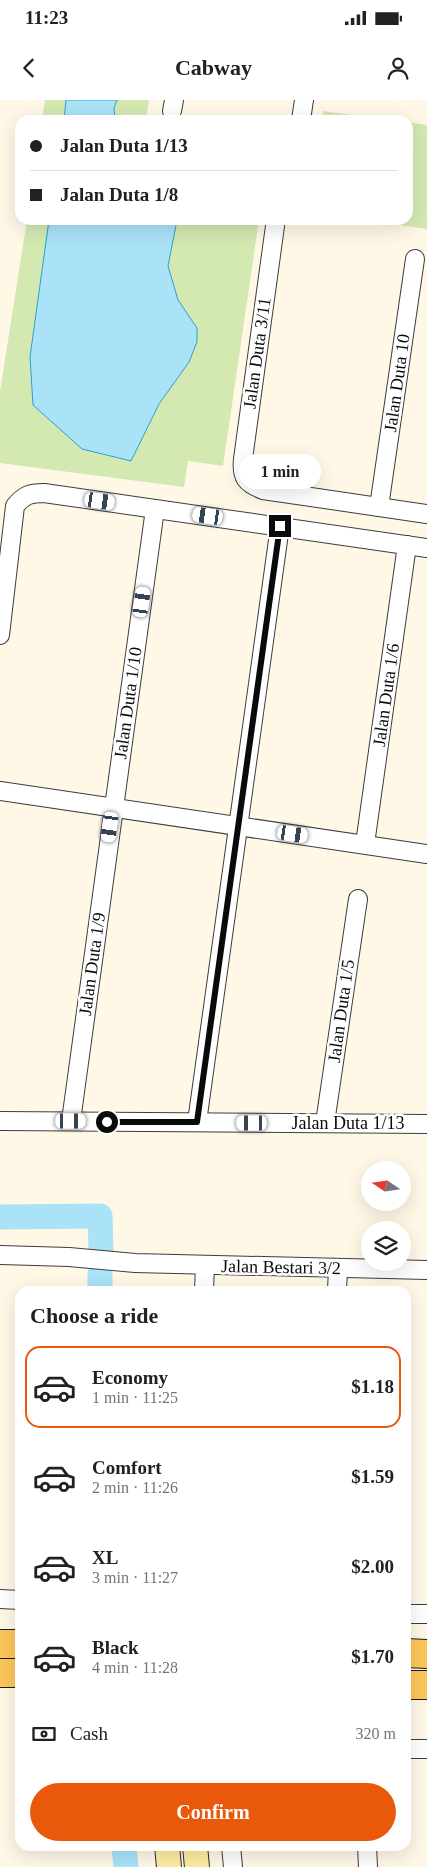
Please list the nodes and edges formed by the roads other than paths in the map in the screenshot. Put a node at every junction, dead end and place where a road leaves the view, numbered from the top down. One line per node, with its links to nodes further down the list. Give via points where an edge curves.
1 (304, 100): 2 (street)
2 (302, 115)
3 (274, 226): 5 (street, Jalan Duta 3/11, via 243,459 245,479 263,490)
4 (414, 258): 5 (street, Jalan Duta 10)
5 (379, 507): 7 (street)
6 (155, 509): 8 (street); 11 (street, via 33,492 22,497 15,506); 13 (street, Jalan Duta 1/10)
7 (427, 514)
8 (280, 526): 9 (street); 14 (street)
9 (407, 545): 10 (street); 15 (street, Jalan Duta 1/6)
10 (427, 548)
11 (0, 634)
12 (0, 791): 13 (street)
13 (113, 808): 14 (street); 19 (street, Jalan Duta 1/9)
14 (239, 826): 15 (street); 20 (street)
15 (365, 844): 16 (street)
16 (427, 854)
17 (358, 899): 21 (street, Jalan Duta 1/5)
18 (0, 1121): 19 (street, Jalan Duta 1/13)
19 (71, 1121): 20 (street, Jalan Duta 1/13)
20 (197, 1122): 21 (street, Jalan Duta 1/13)
21 (325, 1123): 22 (street, Jalan Duta 1/13)
22 (427, 1124)
23 (0, 1255): 24 (street, Jalan Bestari 3/2)
24 (205, 1265): 25 (street, Jalan Bestari 3/2); 27 (street)
25 (338, 1268): 26 (street, Jalan Bestari 3/2); 28 (street)
26 (427, 1270)
27 (204, 1286)
28 (337, 1286)
29 (0, 1598): 30 (street)
30 (15, 1600)
31 (411, 1614): 32 (street)
32 (427, 1614)
33 (411, 1653): 34 (main road)
34 (427, 1654)
35 (0, 1673): 36 (main road)
36 (15, 1674)
37 (411, 1685): 38 (main road)
38 (427, 1685)
39 (411, 1749): 40 (street)
40 (427, 1750)
41 (167, 1851): 45 (main road)
42 (195, 1851): 46 (main road)
43 (231, 1851): 47 (street)
44 (367, 1851): 48 (street)
45 (169, 1867)
46 (197, 1867)
47 (233, 1867)
48 (368, 1867)

